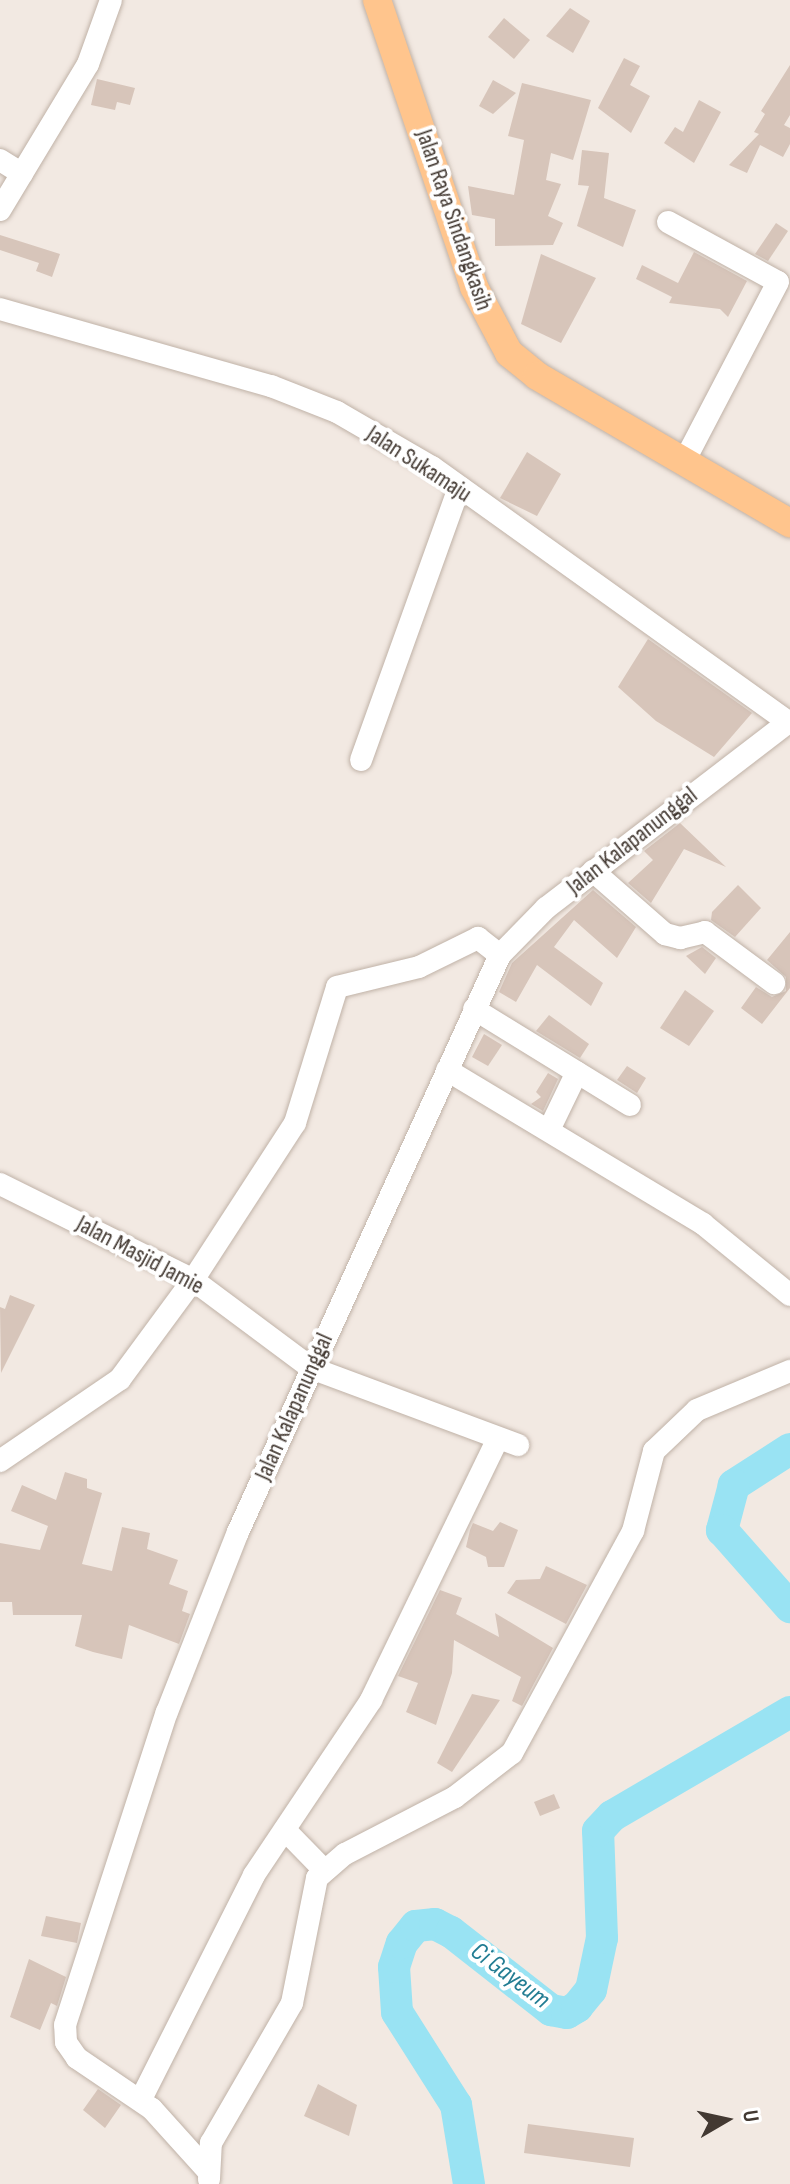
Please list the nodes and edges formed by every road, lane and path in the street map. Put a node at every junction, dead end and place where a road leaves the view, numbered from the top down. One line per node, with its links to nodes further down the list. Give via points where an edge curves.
1 (111, 0): 4 (street, via 88,64)
2 (377, 0): 8 (main road, Jalan Raya Sindangkasih, via 474,287 496,335 537,376)
3 (0, 160): 4 (street)
4 (22, 174): 5 (street)
5 (0, 210)
6 (668, 222): 8 (street, via 773,276 778,285)
7 (0, 309): 9 (street, Jalan Sukamaju, via 305,397 393,444)
8 (684, 462): 10 (main road, Jalan Raya Sindangkasih)
9 (459, 488): 11 (street, Jalan Sukamaju); 12 (street)
10 (790, 523)
11 (789, 722): 13 (street, Jalan Kalapanunggal)
12 (361, 760)
13 (593, 871): 14 (street, Jalan Kalapanunggal); 15 (street, via 665,934 680,938 705,932)
14 (489, 945): 16 (street, Jalan Kalapanunggal); 22 (street, via 333,991 295,1123)
15 (774, 983)
16 (474, 1009): 17 (street, Jalan Kalapanunggal); 18 (street)
17 (447, 1070): 20 (street); 24 (street, Jalan Kalapanunggal)
18 (577, 1072): 19 (street); 20 (street)
19 (630, 1105)
20 (549, 1130): 23 (street, via 703,1224)
21 (0, 1184): 22 (street, Jalan Masjid Jamie)
22 (193, 1280): 24 (street, Jalan Masjid Jamie); 26 (street, via 120,1379)
23 (790, 1295)
24 (311, 1368): 27 (street, Jalan Masjid Jamie, via 508,1442 371,1700); 29 (street, Jalan Kalapanunggal, via 167,1712 65,2025 66,2042 77,2058)
25 (790, 1371): 28 (street, via 697,1410 654,1451 633,1531 512,1753 455,1797)
26 (0, 1461)
27 (285, 1830): 28 (street); 29 (street, via 254,1875)
28 (321, 1867): 30 (street, via 292,2003 218,2129)
29 (141, 2099): 30 (street, Jalan Kalapanunggal)
30 (204, 2170)

